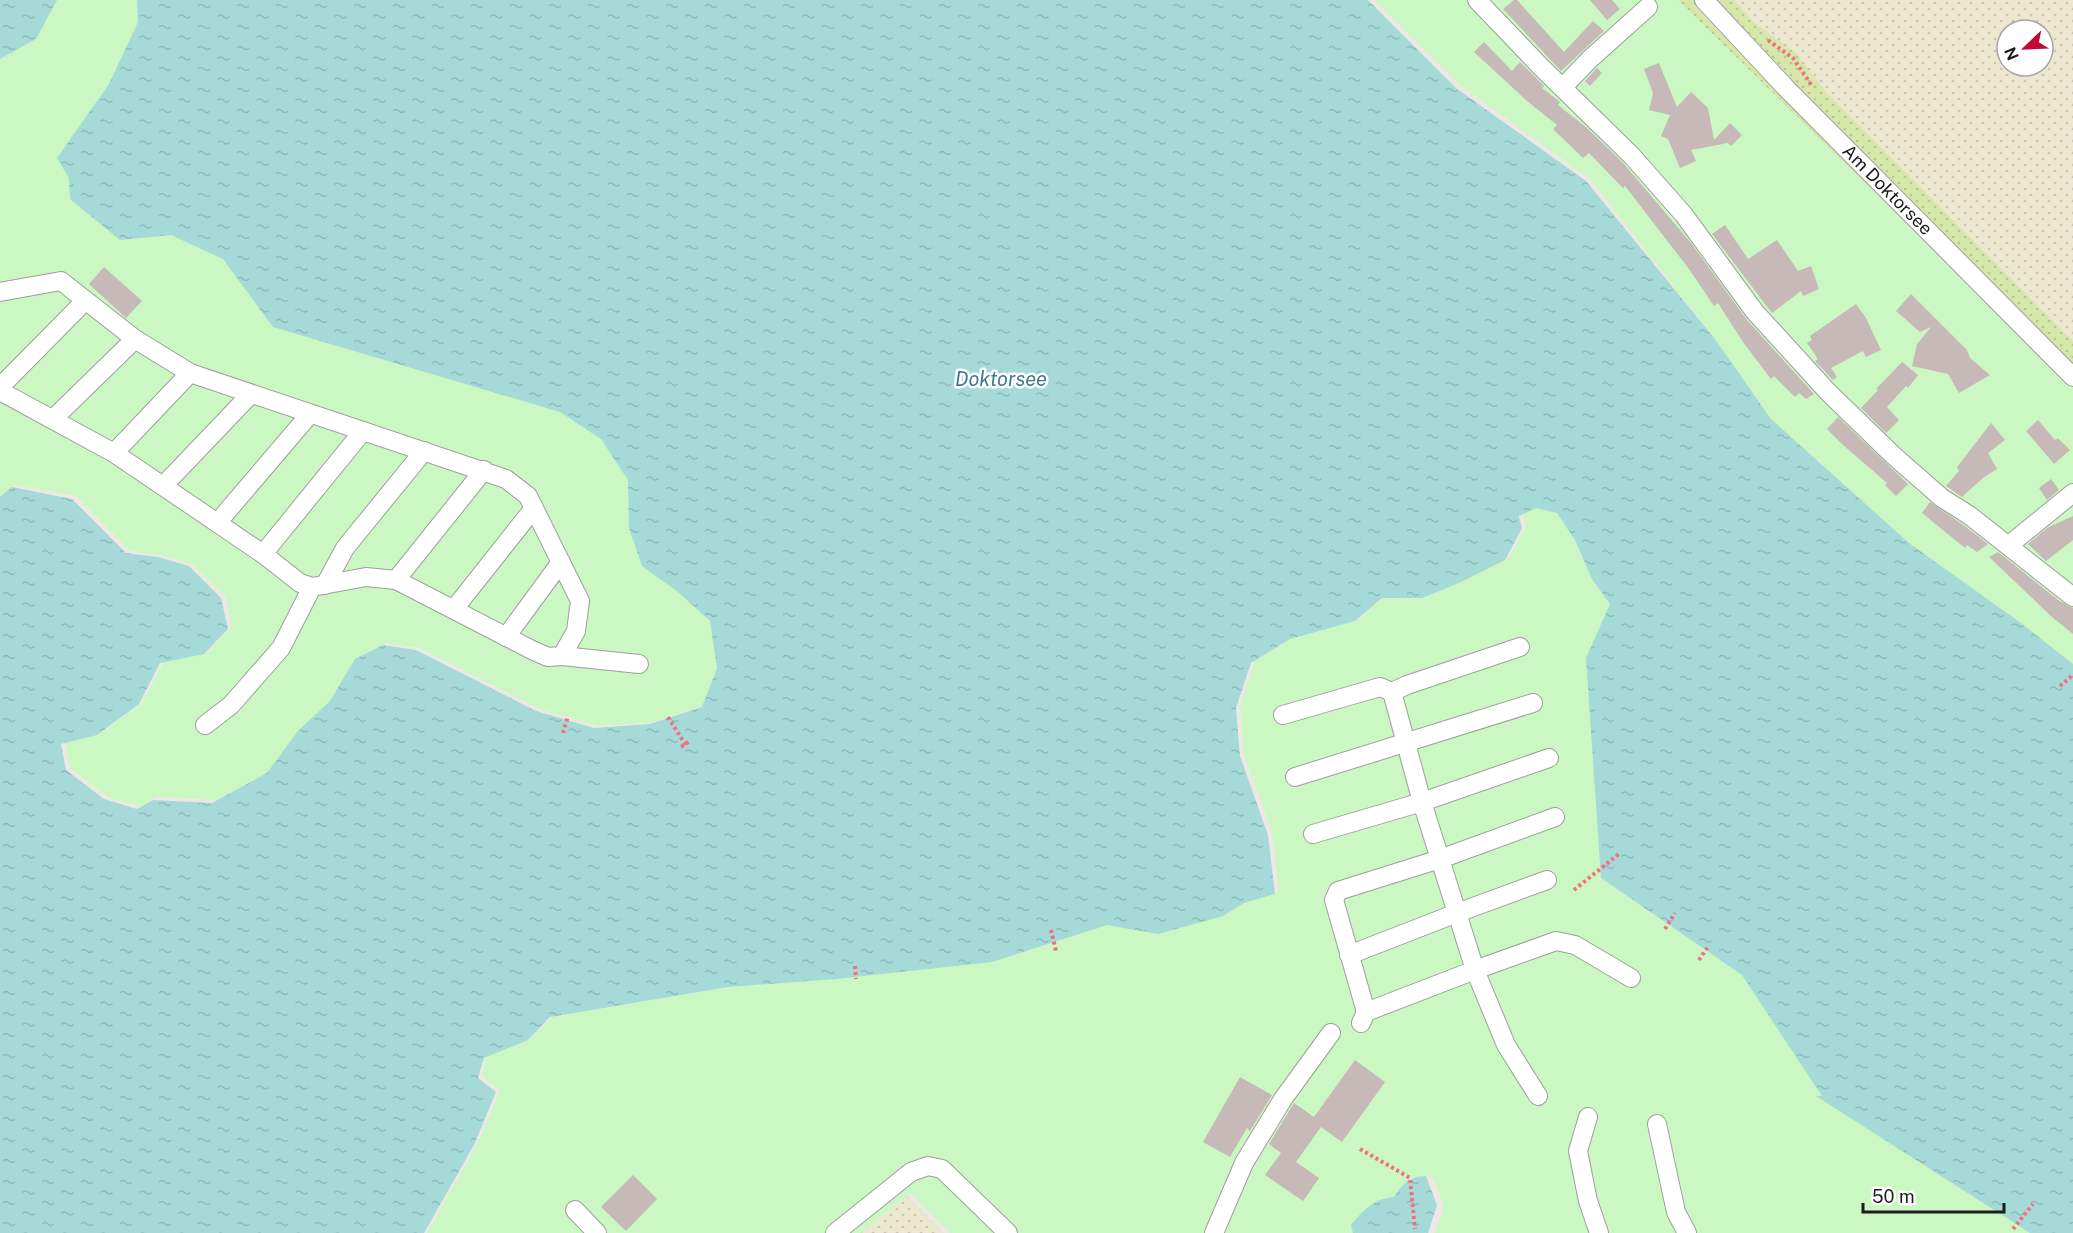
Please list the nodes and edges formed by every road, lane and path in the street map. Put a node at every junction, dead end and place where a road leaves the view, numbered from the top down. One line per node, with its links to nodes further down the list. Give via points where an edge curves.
1 (1477, 0): 4 (street)
2 (1704, 0): 9 (street, Am Doktorsee)
3 (1648, 7): 4 (street)
4 (1563, 87): 22 (street, via 1684,215 1755,312 1828,392 1942,498)
5 (0, 292): 6 (street, via 61,281)
6 (86, 301): 7 (street); 10 (street)
7 (135, 339): 8 (street); 13 (street)
8 (190, 373): 11 (street); 16 (street)
9 (2073, 377)
10 (1, 392): 13 (street)
11 (250, 394): 12 (street); 18 (street)
12 (310, 414): 14 (street); 21 (street)
13 (53, 419): 16 (street)
14 (363, 431): 15 (street); 23 (street)
15 (424, 452): 17 (street); 26 (street)
16 (114, 453): 18 (street)
17 (484, 471): 20 (street, via 506,479 528,496); 25 (street)
18 (164, 486): 21 (street)
19 (2073, 493): 22 (street)
20 (534, 508): 24 (street); 28 (street)
21 (218, 522): 23 (street)
22 (2009, 545): 27 (street)
23 (263, 554): 26 (street, via 300,583)
24 (561, 562): 29 (street); 31 (street, via 580,601 576,631)
25 (396, 580): 26 (street, via 366,577); 28 (street)
26 (318, 586): 40 (street, via 281,648 231,705)
27 (2073, 597)
28 (454, 609): 29 (street)
29 (506, 637): 31 (street, via 548,657)
30 (1520, 648): 35 (street)
31 (562, 656): 32 (street)
32 (639, 664)
33 (2073, 675): 34 (path)
34 (2060, 686)
35 (1392, 692): 37 (street, via 1380,687); 43 (street)
36 (1533, 703): 43 (street)
37 (1283, 715)
38 (568, 716): 41 (path)
39 (668, 717): 45 (path)
40 (205, 725)
41 (563, 733)
42 (690, 741): 44 (path)
43 (1406, 743): 47 (street); 48 (street)
44 (681, 747)
45 (687, 747)
46 (1549, 758): 48 (street)
47 (1295, 777)
48 (1422, 802): 50 (street); 52 (street)
49 (1556, 817): 52 (street)
50 (1313, 834)
51 (1619, 854): 54 (path)
52 (1440, 859): 55 (street); 61 (street, via 1338,891 1334,900)
53 (1547, 880): 55 (street)
54 (1574, 890)
55 (1456, 913): 61 (street); 64 (street)
56 (1676, 913): 57 (path)
57 (1665, 929)
58 (1051, 930): 60 (path)
59 (1709, 945): 62 (path)
60 (1056, 951)
61 (1349, 956): 64 (street, via 1364,1017)
62 (1699, 960)
63 (855, 966): 66 (path)
64 (1475, 970): 65 (street, via 1556,941 1575,945); 68 (street, via 1506,1045)
65 (1631, 978)
66 (856, 979)
67 (1332, 1033): 79 (street, via 1283,1099 1244,1163)
68 (1538, 1096)
69 (1588, 1118): 80 (street, via 1578,1151)
70 (1657, 1124): 81 (street, via 1676,1212)
71 (1360, 1149): 74 (path, via 1410,1178)
72 (2033, 1204): 75 (path)
73 (575, 1210): 76 (street)
74 (1415, 1229)
75 (2013, 1229)
76 (597, 1233)
77 (835, 1233): 78 (street, via 910,1172 928,1166 942,1169)
78 (1008, 1233)
79 (1214, 1233)
80 (1599, 1233)
81 (1687, 1233)

